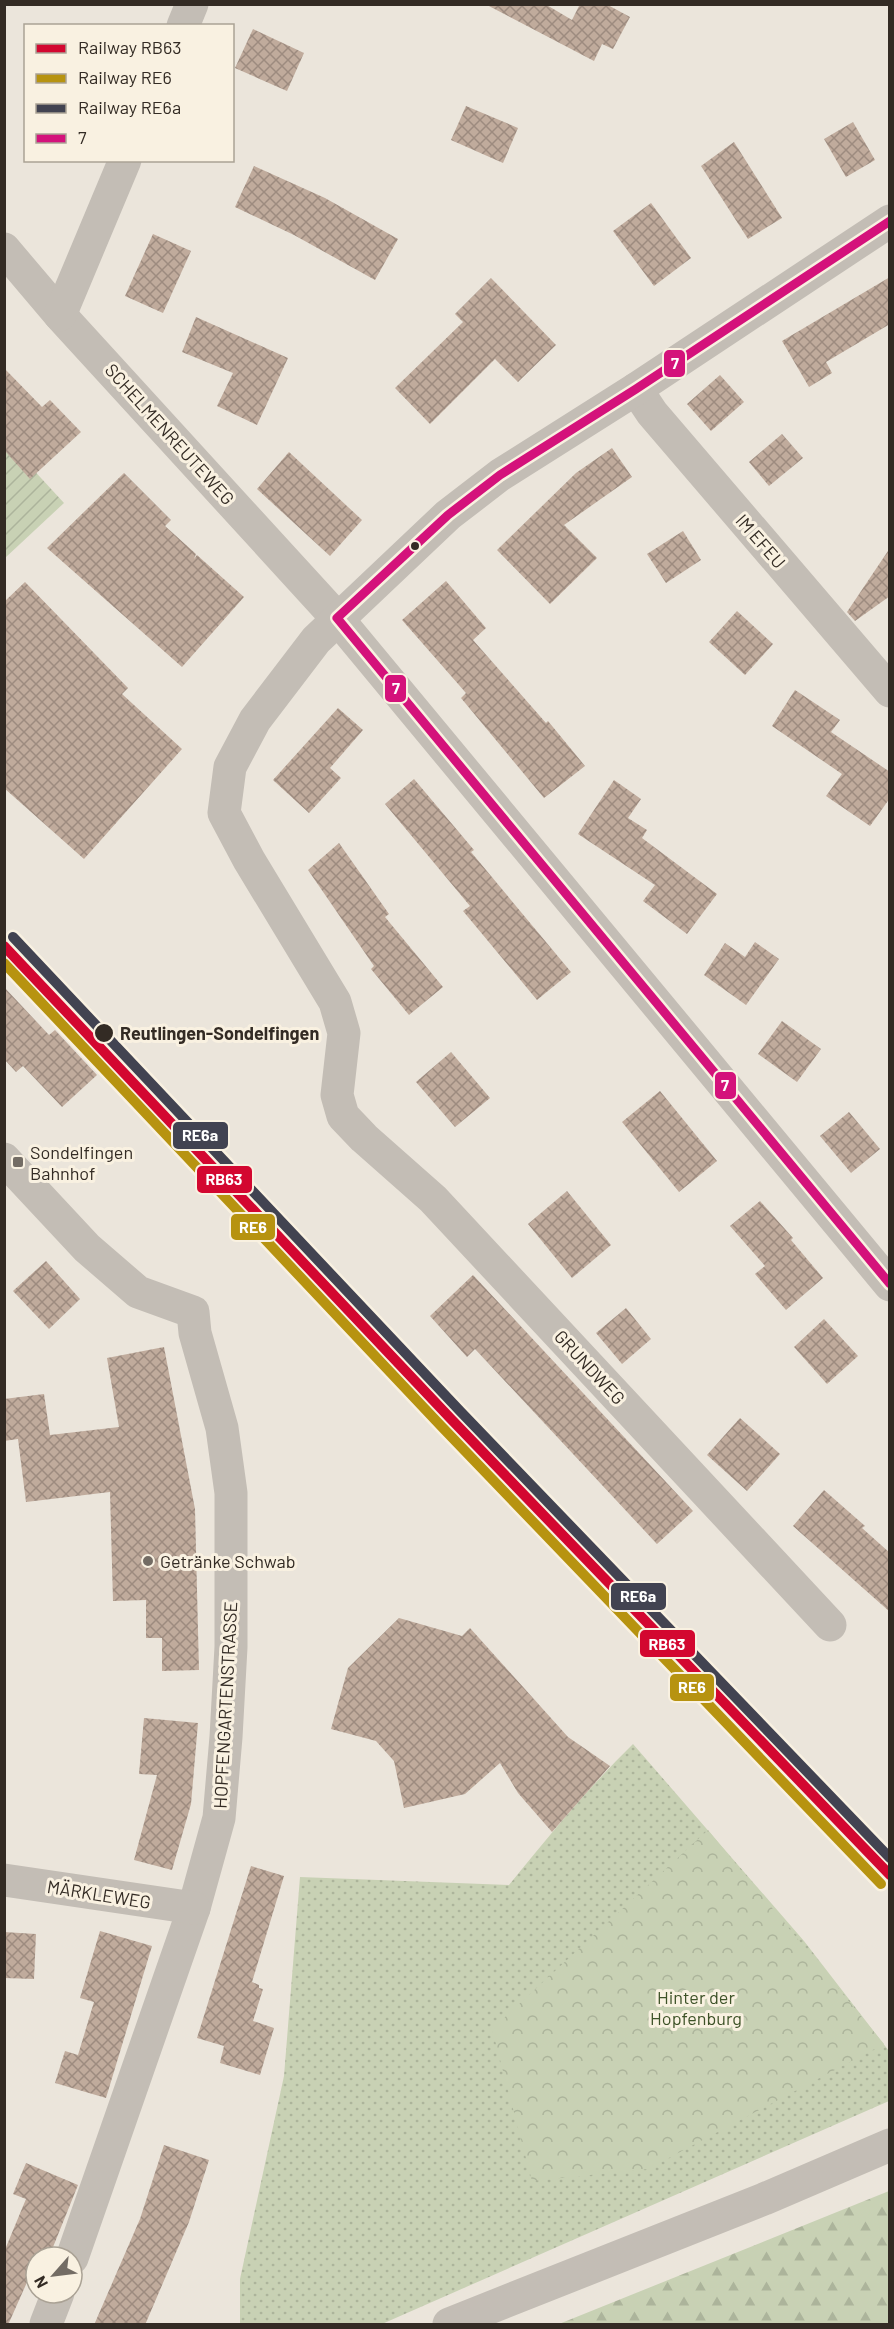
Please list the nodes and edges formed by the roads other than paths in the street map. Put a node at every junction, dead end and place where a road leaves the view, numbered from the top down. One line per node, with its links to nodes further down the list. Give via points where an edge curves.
1 (192, 4): 2 (street)
2 (184, 24)
3 (124, 162): 6 (street)
4 (890, 221): 7 (street)
5 (4, 249): 6 (street, SCHELMENREUTEWEG)
6 (60, 315): 8 (street, SCHELMENREUTEWEG)
7 (636, 389): 8 (street, via 491,481 447,515); 9 (street, IM EFEU, via 652,413)
8 (337, 618): 11 (street); 12 (street, GRUNDWEG, via 255,720 230,767 224,813 335,1002 344,1033 337,1095 343,1116 433,1199)
9 (885, 675)
10 (4, 1159): 14 (street, HOPFENGARTENSTRASSE, via 87,1248 138,1292 193,1312 195,1334 222,1428 231,1493 231,1647 219,1818)
11 (890, 1285)
12 (830, 1625)
13 (4, 1880): 14 (street, MÄRKLEWEG)
14 (194, 1908): 16 (street, HOPFENGARTENSTRASSE)
15 (890, 2145): 19 (street)
16 (77, 2245)
17 (54, 2305): 18 (street)
18 (46, 2325)
19 (449, 2325)

